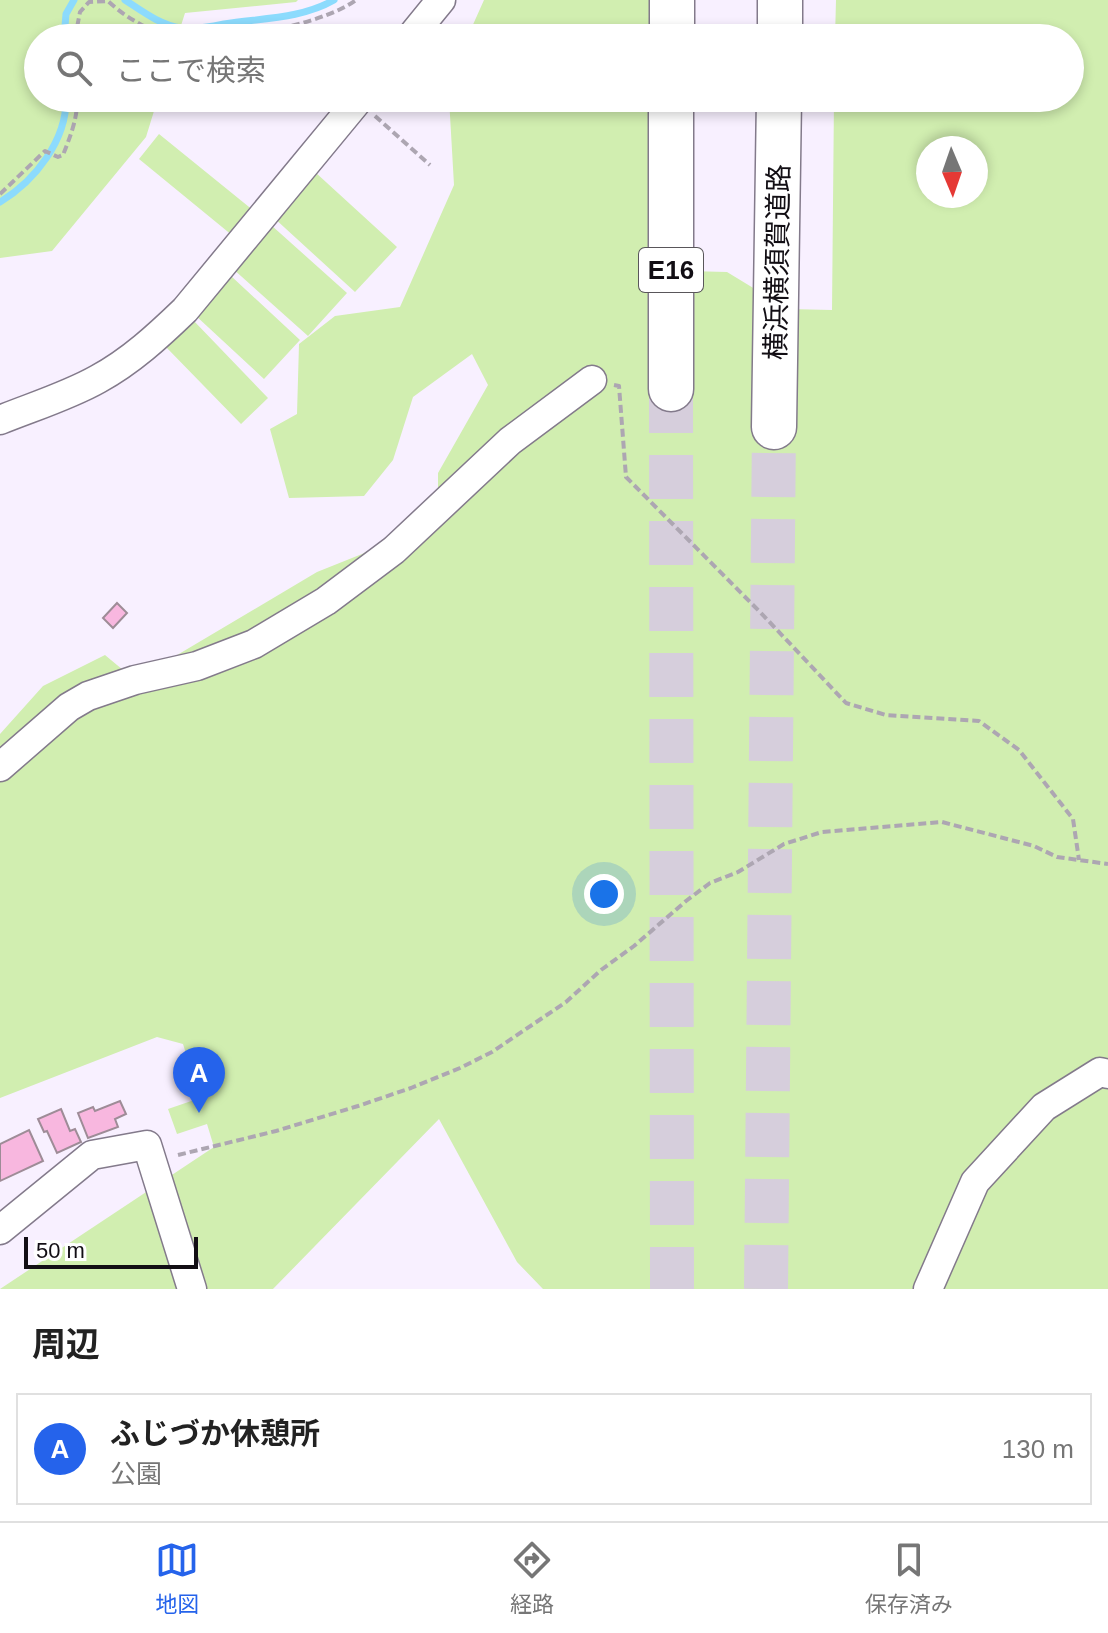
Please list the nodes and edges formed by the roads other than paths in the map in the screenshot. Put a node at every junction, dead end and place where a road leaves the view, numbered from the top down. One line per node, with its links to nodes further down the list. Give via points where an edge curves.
1 (441, 0): 4 (street)
2 (672, 0): 5 (highway)
3 (780, 0): 6 (highway)
4 (421, 24)
5 (672, 24)
6 (780, 24)
7 (348, 112): 12 (street, via 155,340 96,380)
8 (671, 112): 11 (highway, E16)
9 (779, 112): 13 (highway, 横浜横須賀道路)
10 (592, 380): 14 (street, via 510,441 394,550 326,601 254,644 88,696)
11 (671, 389)
12 (0, 420)
13 (774, 427)
14 (0, 767)
15 (1108, 1074): 18 (street, via 1100,1072 1044,1107 975,1182)
16 (0, 1230): 17 (street, via 92,1155 147,1145)
17 (192, 1289)
18 (928, 1289)

